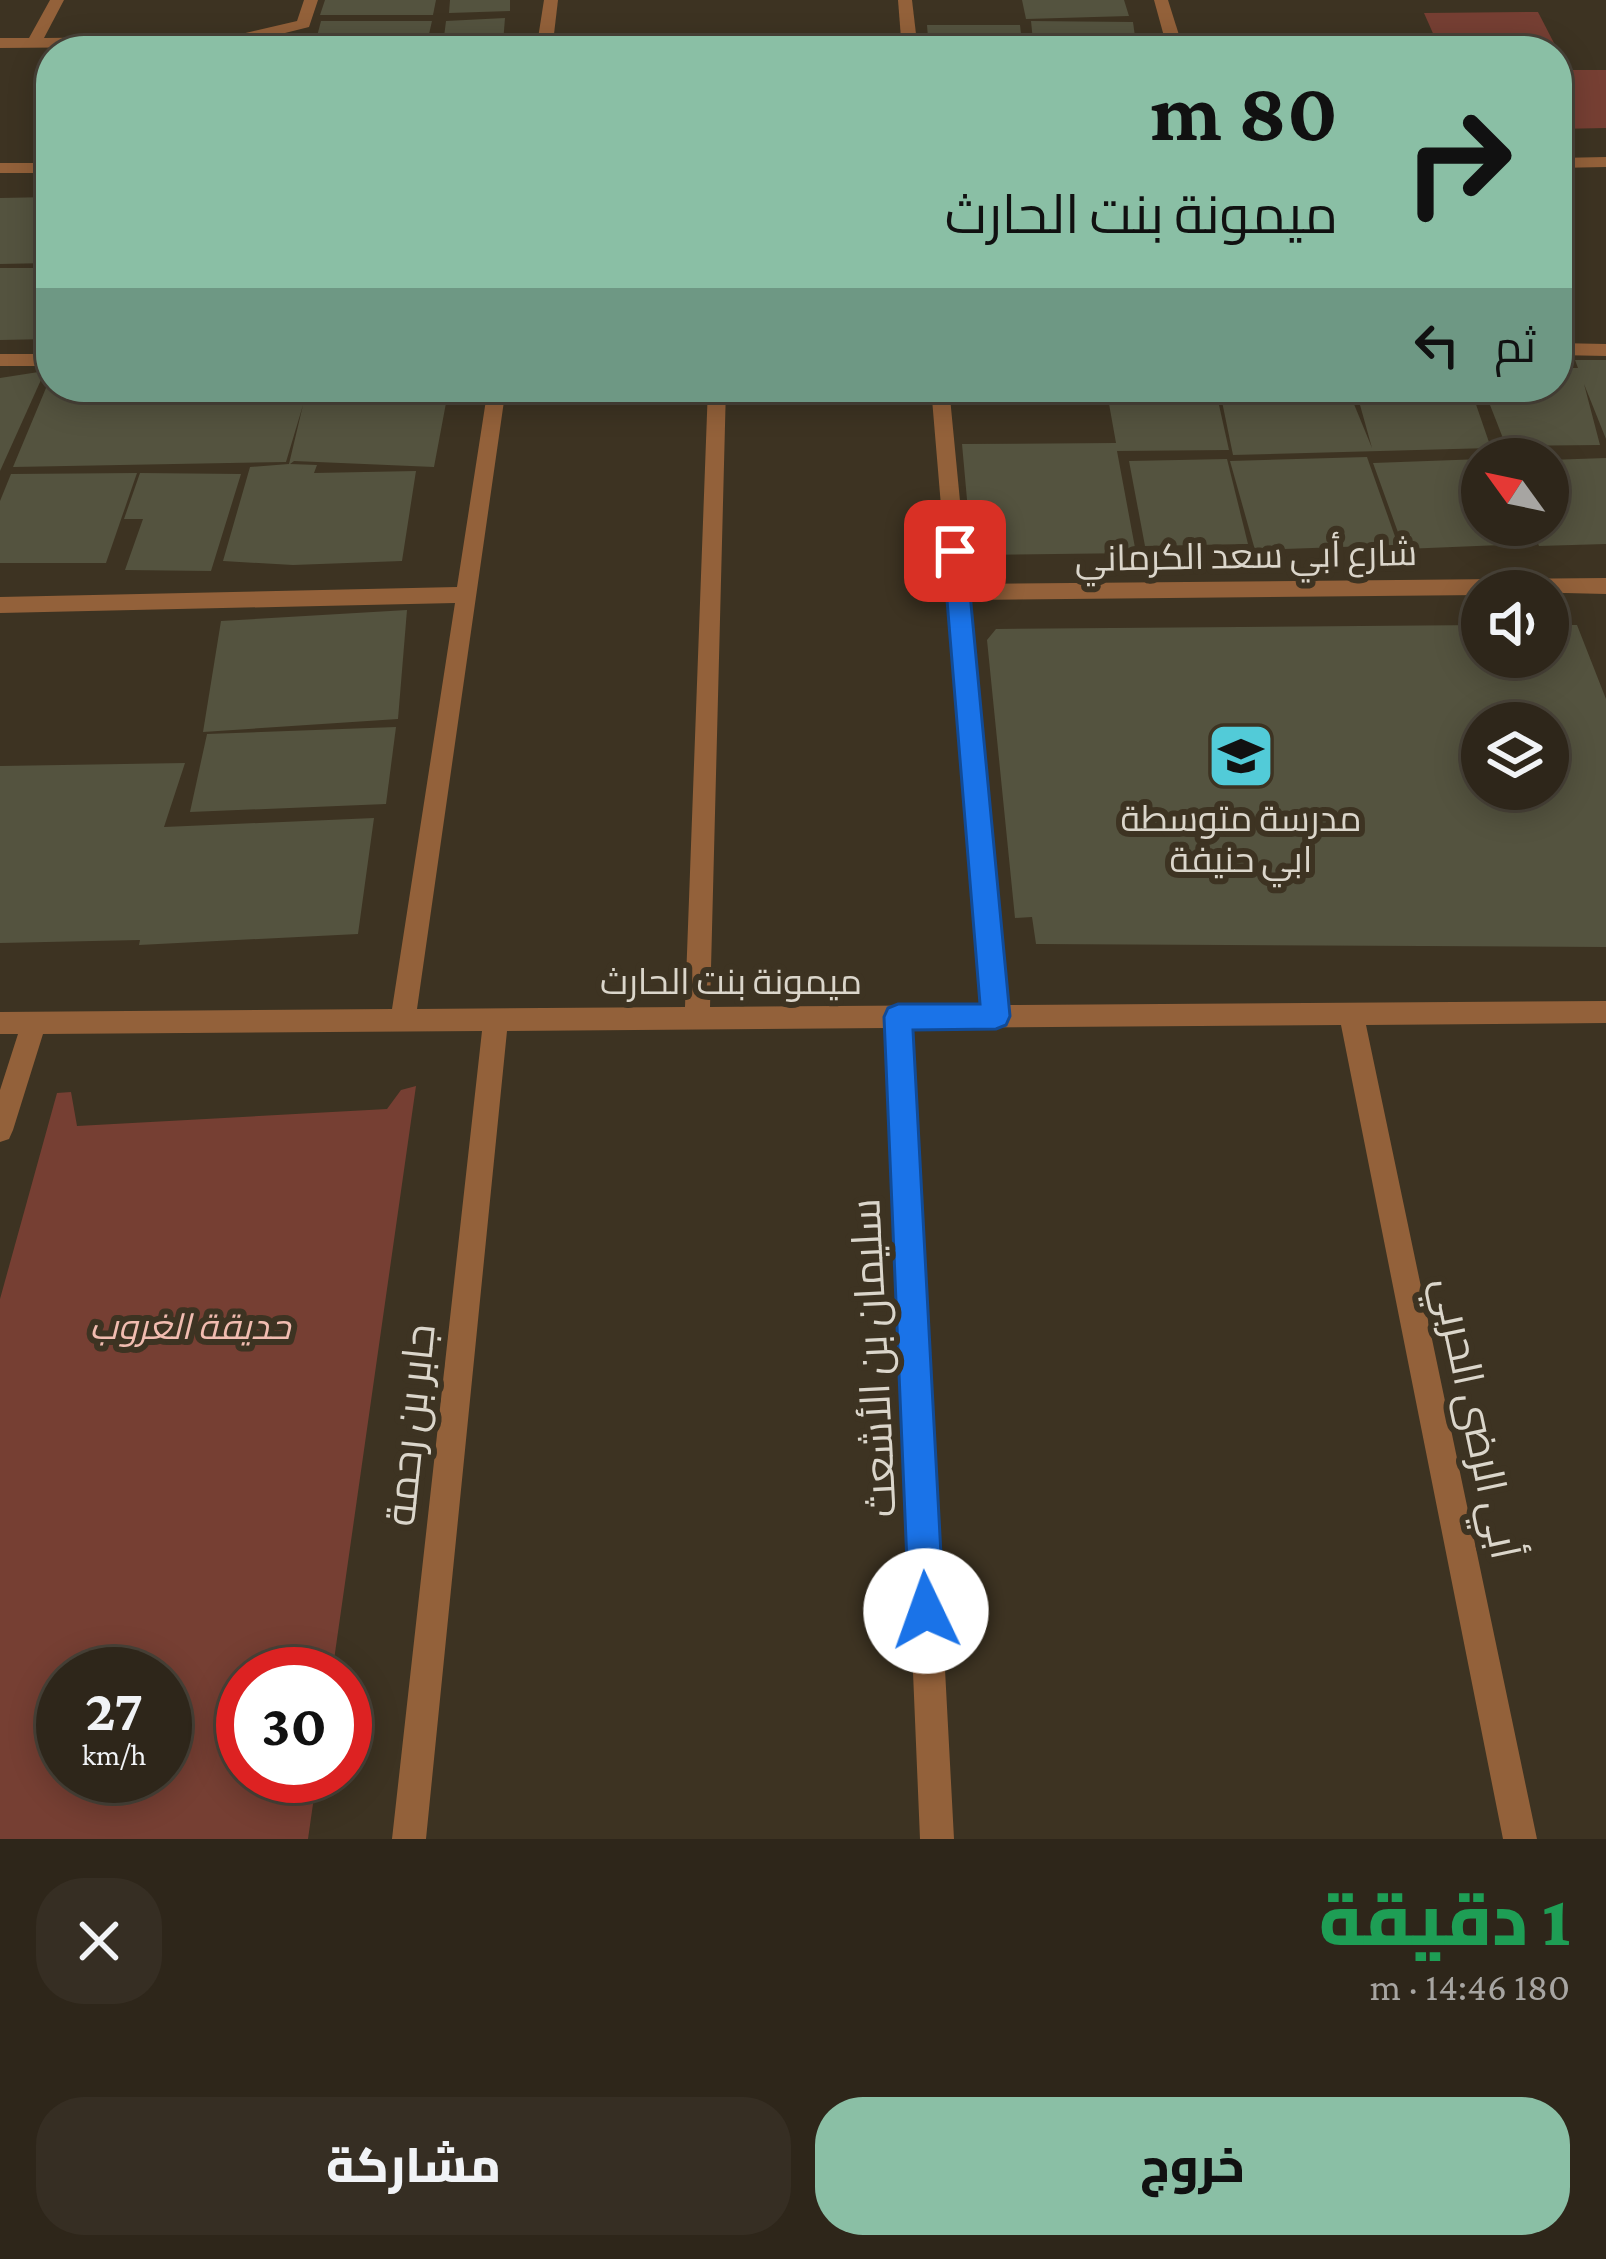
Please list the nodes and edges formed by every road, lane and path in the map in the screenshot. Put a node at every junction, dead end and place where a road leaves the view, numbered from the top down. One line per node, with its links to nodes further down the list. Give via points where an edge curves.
1 (57, 0): 7 (street)
2 (310, 0): 6 (street)
3 (551, 0): 10 (street)
4 (904, 0): 11 (street)
5 (1161, 0): 12 (street)
6 (304, 25): 8 (street); 9 (street)
7 (38, 36)
8 (254, 36)
9 (301, 36)
10 (546, 36)
11 (908, 36)
12 (1172, 36)
13 (36, 39): 15 (street)
14 (0, 43): 15 (street)
15 (34, 43)
16 (1572, 163): 17 (street)
17 (1606, 163)
18 (36, 167): 19 (street)
19 (0, 168)
20 (1572, 349): 21 (street)
21 (1606, 350)
22 (0, 360): 23 (street)
23 (36, 360)
24 (495, 402): 29 (street)
25 (717, 402): 35 (street)
26 (941, 402): 28 (street)
27 (1605, 588): 28 (street, شارع أبي سعد الكرماني)
28 (958, 592): 33 (street)
29 (466, 595): 30 (street); 37 (street)
30 (0, 604)
31 (1606, 1012): 32 (street, ميمونة بنت الحارث)
32 (1351, 1014): 33 (street, ميمونة بنت الحارث); 43 (street, أبي الرضى الحربي)
33 (996, 1016): 34 (street, ميمونة بنت الحارث)
34 (898, 1017): 35 (street, ميمونة بنت الحارث); 42 (street, سليمان بن الأشعث)
35 (697, 1018): 36 (street, ميمونة بنت الحارث)
36 (496, 1019): 37 (street, ميمونة بنت الحارث); 41 (street, جابر بن رحمة)
37 (403, 1021): 39 (street, ميمونة بنت الحارث)
38 (0, 1023): 39 (street, ميمونة بنت الحارث)
39 (34, 1023): 40 (street)
40 (0, 1130)
41 (409, 1839)
42 (937, 1839)
43 (1520, 1839)

